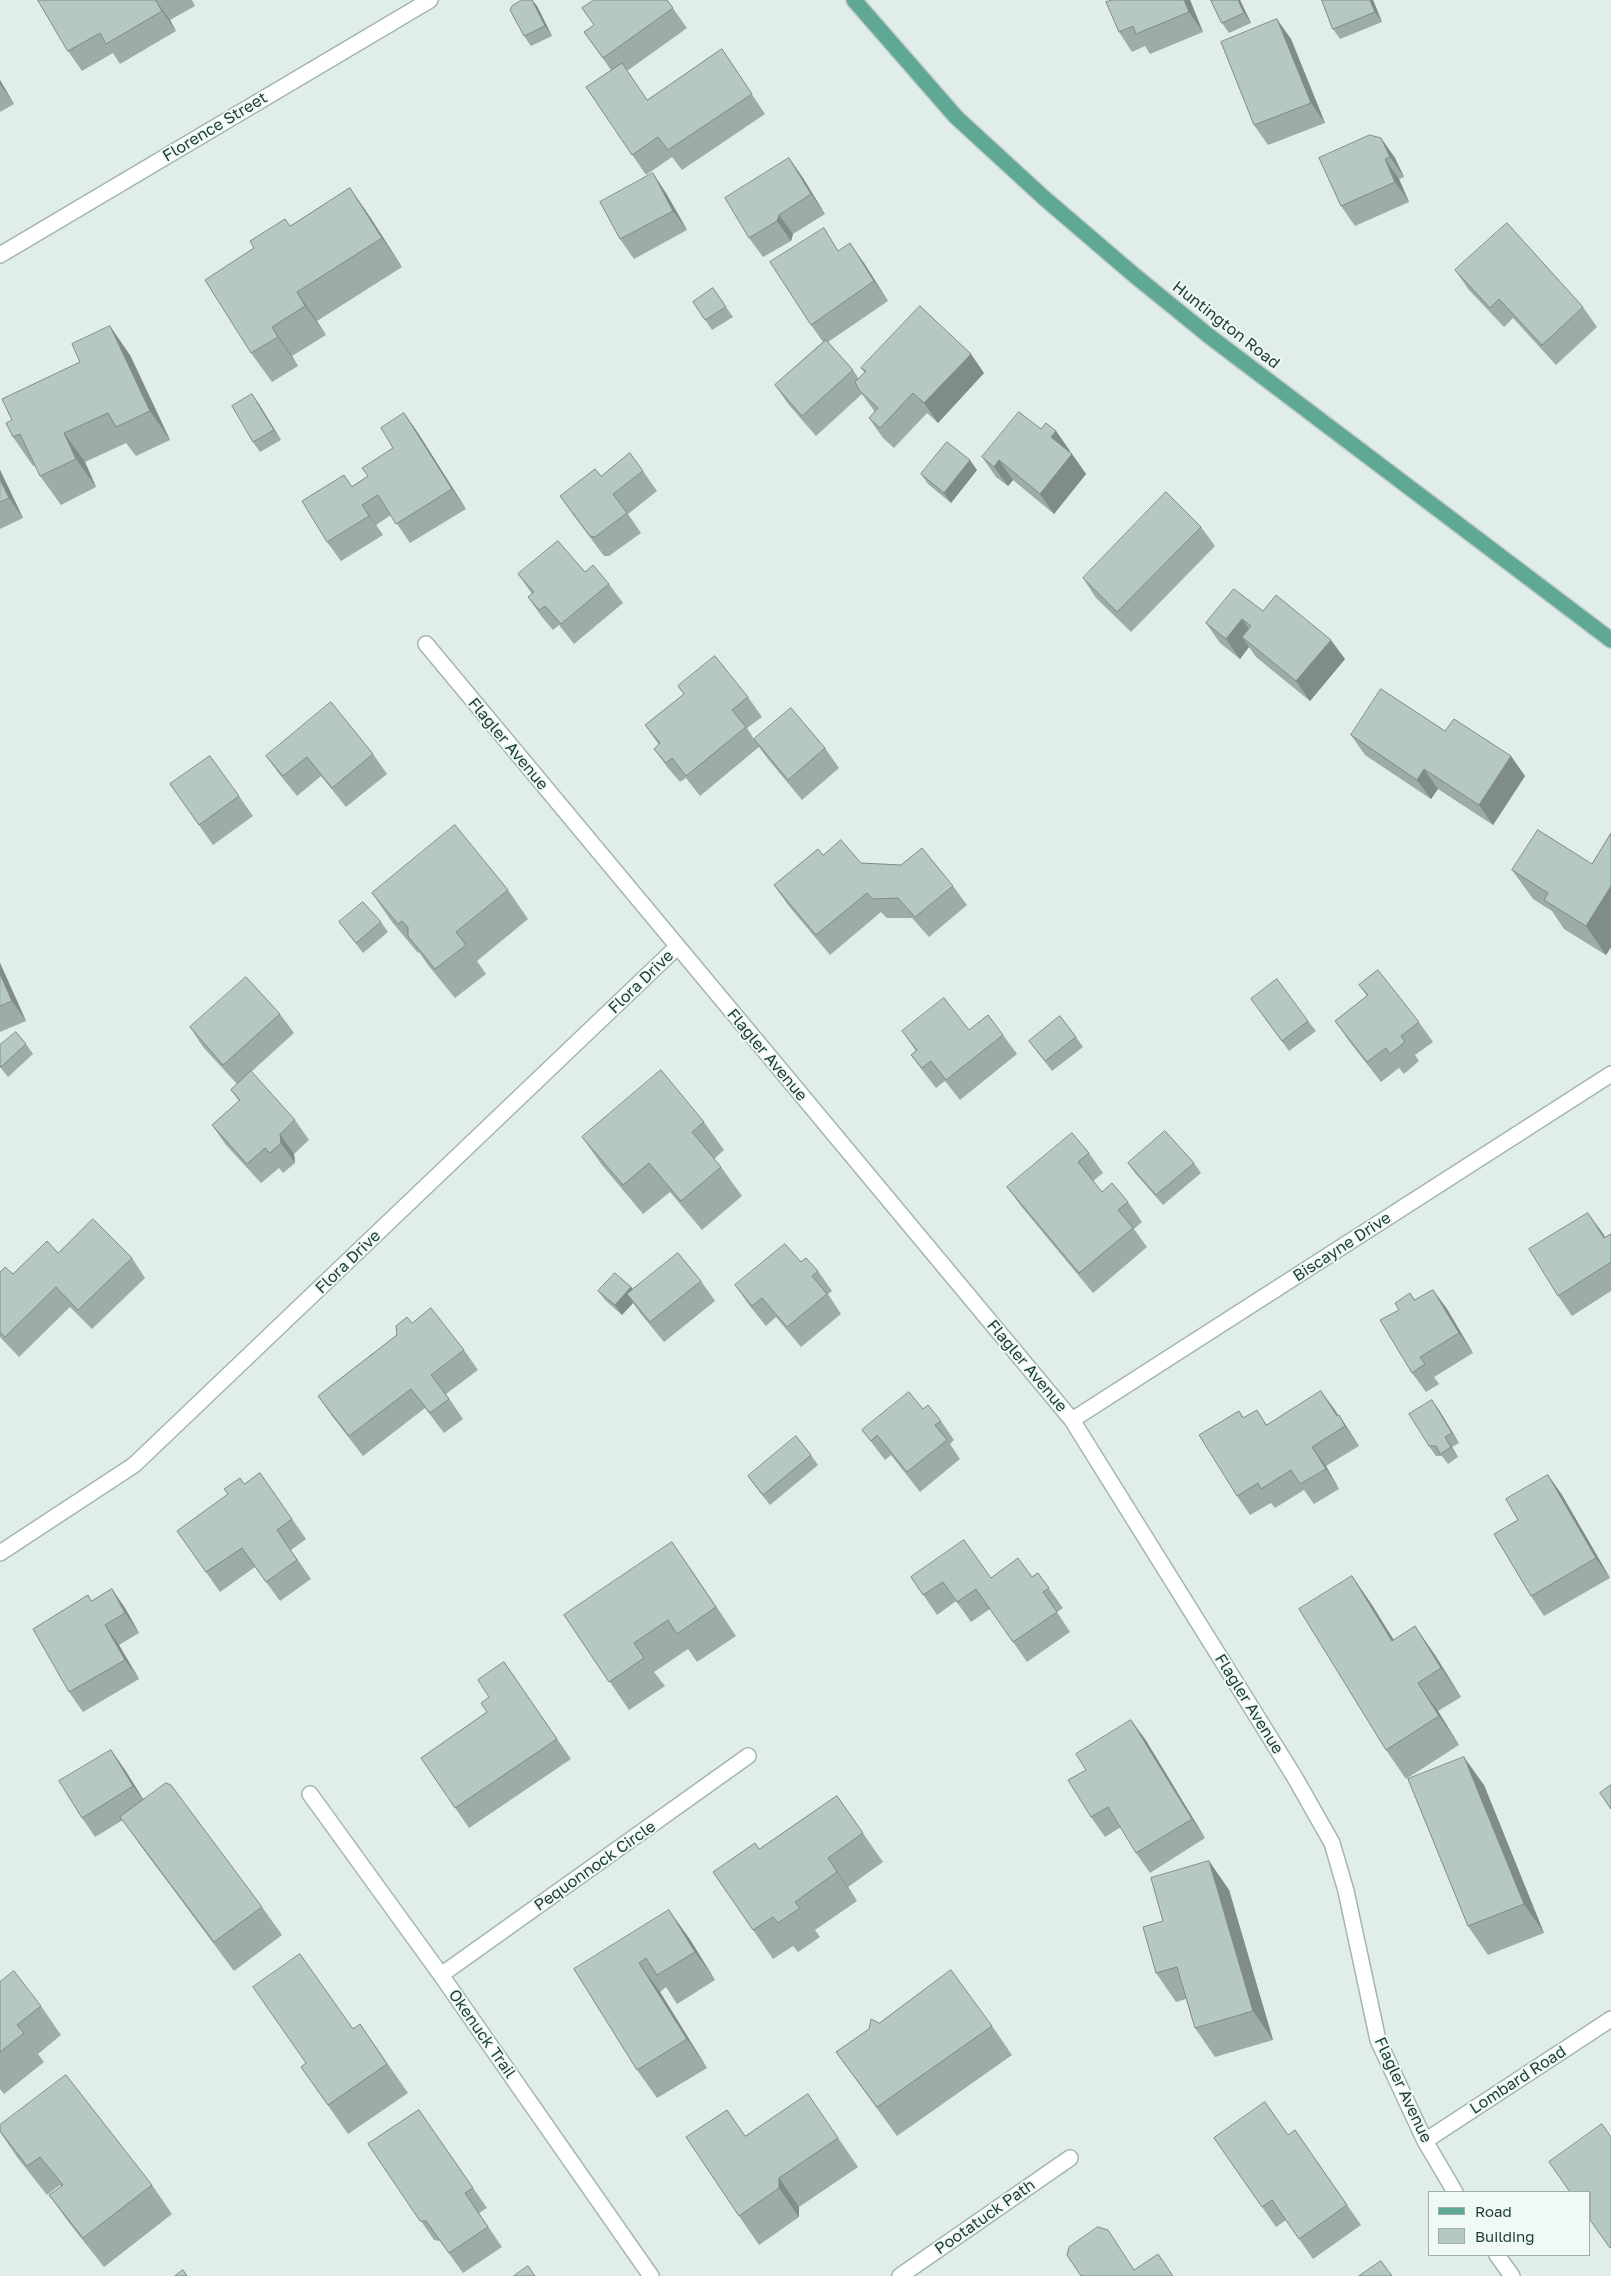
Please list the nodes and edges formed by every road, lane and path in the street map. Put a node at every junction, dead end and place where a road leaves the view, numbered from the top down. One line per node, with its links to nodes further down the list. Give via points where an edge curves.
1 (430, 0): 3 (street, Florence Street)
2 (854, 0): 4 (main road, Huntington Road, via 956,117 1043,198 1134,275 1209,336)
3 (0, 255)
4 (1611, 640)
5 (426, 644): 6 (street, Flagler Avenue)
6 (677, 947): 8 (street, Flagler Avenue); 9 (street, Flora Drive, via 134,1465)
7 (1611, 1074): 8 (street, Biscayne Drive)
8 (1072, 1420): 14 (street, Flagler Avenue, via 1294,1776 1332,1844 1346,1891 1378,2040)
9 (0, 1553)
10 (748, 1756): 12 (street, Pequonnock Circle)
11 (310, 1794): 12 (street, Okenuck Trail)
12 (441, 1975): 18 (street, Okenuck Trail)
13 (1611, 2019): 14 (street, Lombard Road)
14 (1425, 2141): 16 (street, Flagler Avenue)
15 (1070, 2158): 19 (street, Pootatuck Path)
16 (1454, 2191)
17 (1498, 2256): 20 (street)
18 (651, 2276)
19 (900, 2276)
20 (1512, 2276)

